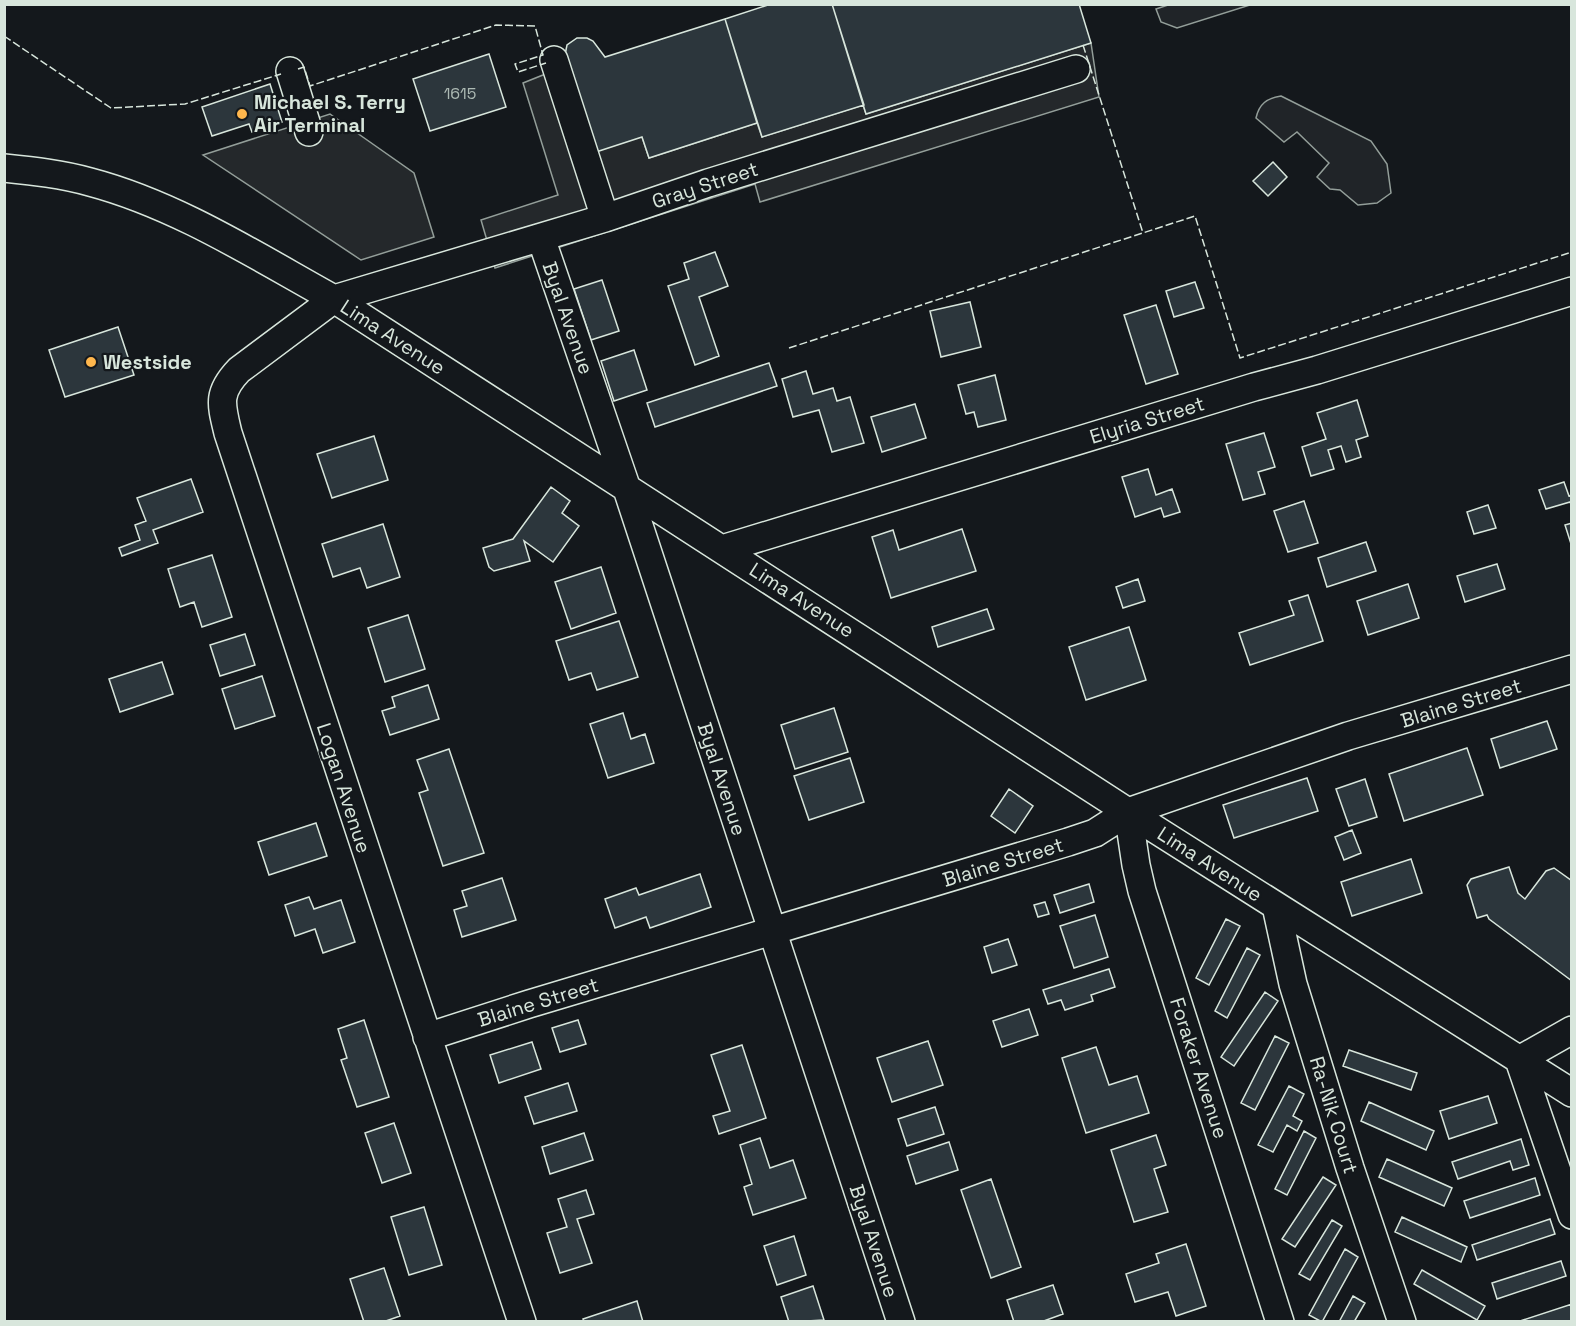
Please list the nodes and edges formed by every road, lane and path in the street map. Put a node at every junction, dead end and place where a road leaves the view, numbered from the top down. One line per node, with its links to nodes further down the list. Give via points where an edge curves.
1 (554, 60): 6 (street)
2 (1076, 69): 6 (street, Gray Street)
3 (290, 71): 4 (street)
4 (309, 132)
5 (4, 168): 9 (street, Lima Avenue, via 90,182 129,195 199,224)
6 (605, 218): 7 (street, Gray Street)
7 (541, 238): 9 (street, Gray Street); 10 (street, Byal Avenue)
8 (1572, 291): 11 (street, Elyria Street)
9 (334, 298): 10 (street, Lima Avenue); 17 (street, Logan Avenue, via 239,370 227,383 221,398 253,511)
10 (626, 486): 11 (street, Lima Avenue); 15 (street, Byal Avenue)
11 (722, 549): 13 (street, Lima Avenue)
12 (1572, 669): 13 (street, Blaine Street, via 1348,736)
13 (1128, 812): 14 (street, Lima Avenue); 15 (street, Blaine Street, via 1095,833); 23 (street, Foraker Avenue, via 1142,891)
14 (1276, 906): 18 (street, Lima Avenue); 24 (street, Ra-Nik Court, via 1293,984)
15 (771, 931): 17 (street, Blaine Street); 22 (street, Byal Avenue)
16 (1572, 1030): 18 (street)
17 (427, 1037): 21 (street, Logan Avenue)
18 (1519, 1060): 19 (street, Lima Avenue); 20 (street)
19 (1572, 1093)
20 (1572, 1215)
21 (522, 1322)
22 (901, 1322)
23 (1280, 1322)
24 (1402, 1322)

